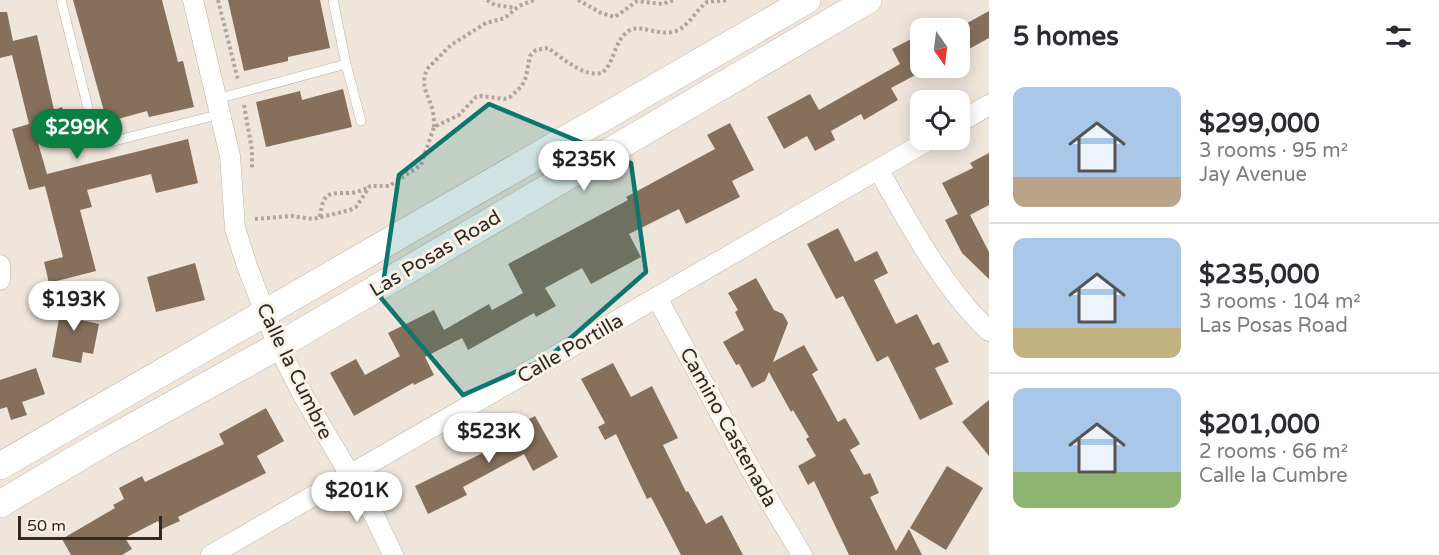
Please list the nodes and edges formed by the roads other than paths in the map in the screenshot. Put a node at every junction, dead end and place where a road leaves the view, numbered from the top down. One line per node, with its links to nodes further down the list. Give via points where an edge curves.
1 (61, 0): 8 (lane, via 94,132 110,142)
2 (193, 0): 8 (street, Calle la Cumbre)
3 (333, 0): 6 (lane)
4 (807, 0): 16 (main road, Las Posas Road)
5 (868, 0): 18 (main road, Las Posas Road)
6 (346, 64): 8 (lane); 10 (lane)
7 (989, 105): 9 (street)
8 (219, 106): 16 (street, Calle la Cumbre, via 230,156 235,228)
9 (970, 116)
10 (361, 121)
11 (911, 150): 12 (street, Calle Portilla)
12 (878, 169): 15 (street, Calle Portilla); 17 (street, via 934,262)
13 (0, 265): 14 (street)
14 (0, 280)
15 (657, 298): 20 (street, Calle Portilla); 24 (street, Camino Castenada)
16 (264, 314): 18 (street, Calle la Cumbre); 19 (main road, Las Posas Road)
17 (989, 331)
18 (278, 346): 20 (street, Calle la Cumbre); 21 (main road, Las Posas Road)
19 (0, 466)
20 (349, 475): 22 (street, Calle Portilla); 23 (street, Calle la Cumbre)
21 (0, 504)
22 (211, 555)
23 (393, 555)
24 (802, 555)

